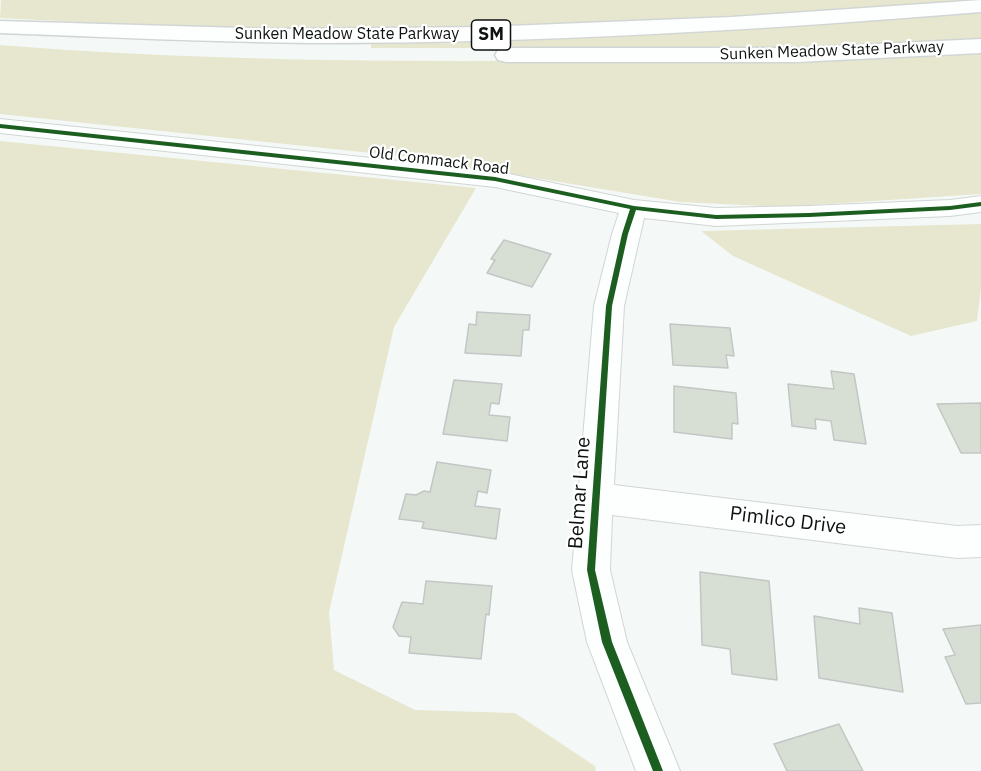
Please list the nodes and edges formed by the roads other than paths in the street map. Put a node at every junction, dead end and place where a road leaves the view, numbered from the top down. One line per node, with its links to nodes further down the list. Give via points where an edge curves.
1 (981, 6): 2 (highway, Sunken Meadow State Parkway / SM, via 814,20 502,34 313,36)
2 (0, 27)
3 (0, 41): 4 (highway, Sunken Meadow State Parkway / SM, via 391,54 601,56 797,55)
4 (981, 46)
5 (0, 126): 7 (street, Old Commack Road, via 495,179)
6 (981, 204): 7 (street, Old Commack Road, via 716,217)
7 (634, 208): 8 (street, Belmar Lane, via 609,306)
8 (596, 498): 9 (street, Pimlico Drive, via 957,542); 10 (street, Belmar Lane, via 591,570 608,642)
9 (981, 541)
10 (658, 771)

